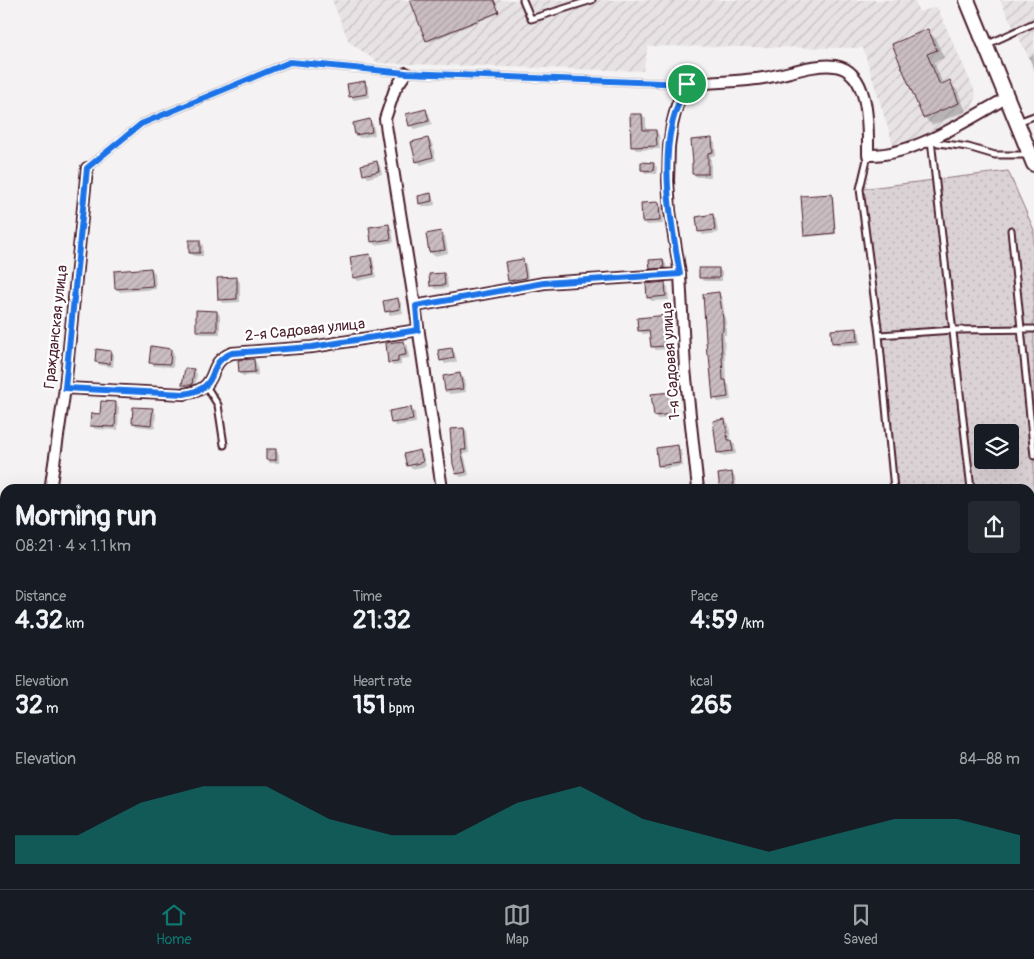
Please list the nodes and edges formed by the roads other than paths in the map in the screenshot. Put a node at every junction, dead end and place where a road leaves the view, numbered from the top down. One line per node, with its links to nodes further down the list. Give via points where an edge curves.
1 (523, 0): 2 (lane, via 531,19)
2 (592, 0)
3 (967, 0): 5 (street)
4 (1034, 23): 5 (lane)
5 (985, 45): 8 (street)
6 (406, 73): 7 (lane); 14 (lane, via 290,62 141,124); 17 (street, via 395,89 385,119)
7 (687, 84): 12 (street, via 762,78 818,67 841,68 856,80 862,91 867,110); 16 (street, 1-я Садовая улица, via 673,118 669,146 670,211)
8 (1006, 98): 10 (street); 11 (street)
9 (1034, 116): 10 (lane)
10 (1017, 122): 13 (street)
11 (931, 140): 12 (street, via 890,153); 13 (lane, via 995,156); 20 (lane)
12 (868, 155): 22 (lane, via 860,189)
13 (1032, 159)
14 (87, 168): 24 (street, Гражданская улица)
15 (1012, 230): 21 (lane)
16 (680, 274): 17 (street, via 544,283); 29 (street, 1-я Садовая улица, via 685,369)
17 (416, 306): 19 (street)
18 (1034, 329): 21 (lane)
19 (418, 330): 23 (street, 2-я Садовая улица, via 312,347 232,353 218,361); 28 (street)
20 (954, 330): 21 (lane); 22 (lane); 31 (lane)
21 (1022, 330): 26 (lane)
22 (879, 335): 30 (lane)
23 (206, 386): 24 (street, via 197,392 184,394); 25 (lane, via 218,406)
24 (65, 388): 27 (street, Гражданская улица)
25 (224, 446)
26 (1034, 456)
27 (51, 484)
28 (441, 484)
29 (697, 484)
30 (894, 484)
31 (971, 484)

